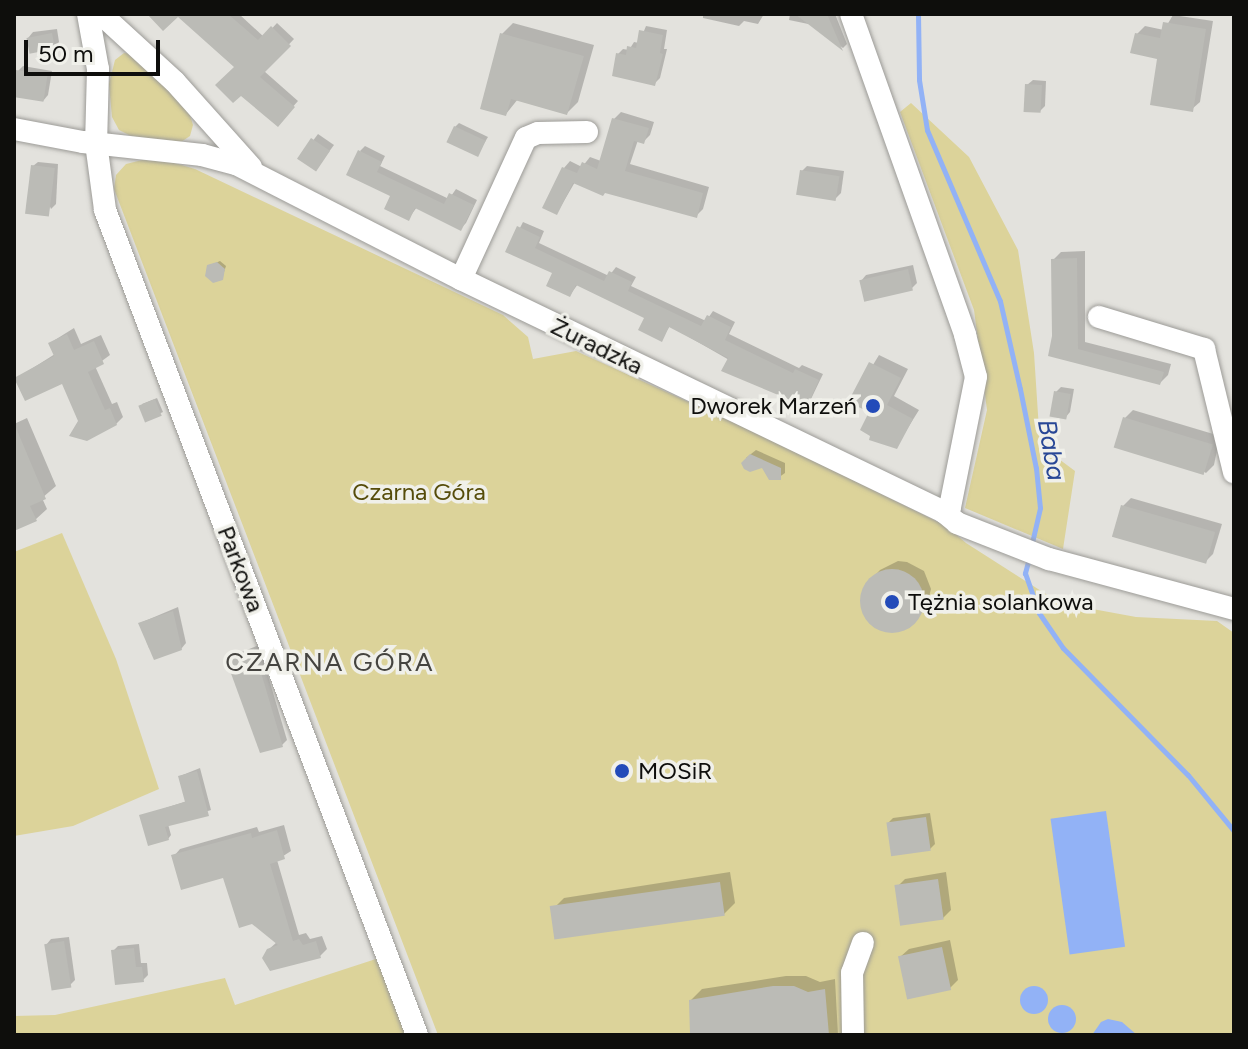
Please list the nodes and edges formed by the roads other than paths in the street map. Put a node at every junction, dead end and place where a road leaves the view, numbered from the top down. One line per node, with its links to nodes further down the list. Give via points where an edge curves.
1 (88, 14): 5 (street, Parkowa)
2 (101, 14): 4 (street)
3 (851, 14): 15 (street, via 976,377 950,507)
4 (145, 55): 5 (street, via 118,47 104,56); 6 (street)
5 (98, 69): 9 (street, Parkowa)
6 (201, 111): 10 (street, via 197,139); 11 (street)
7 (14, 129): 9 (street)
8 (587, 132): 12 (street, via 526,138)
9 (96, 143): 10 (street); 18 (street, Parkowa, via 105,210)
10 (172, 152): 11 (street, via 219,158)
11 (254, 171): 12 (street, Żuradzka)
12 (461, 279): 15 (street, Żuradzka)
13 (1099, 317): 14 (street, via 1204,349)
14 (1234, 472)
15 (944, 512): 16 (street, Żuradzka, via 957,523 1049,559)
16 (1234, 609)
17 (863, 943): 19 (street, via 852,973)
18 (417, 1035)
19 (853, 1035)

